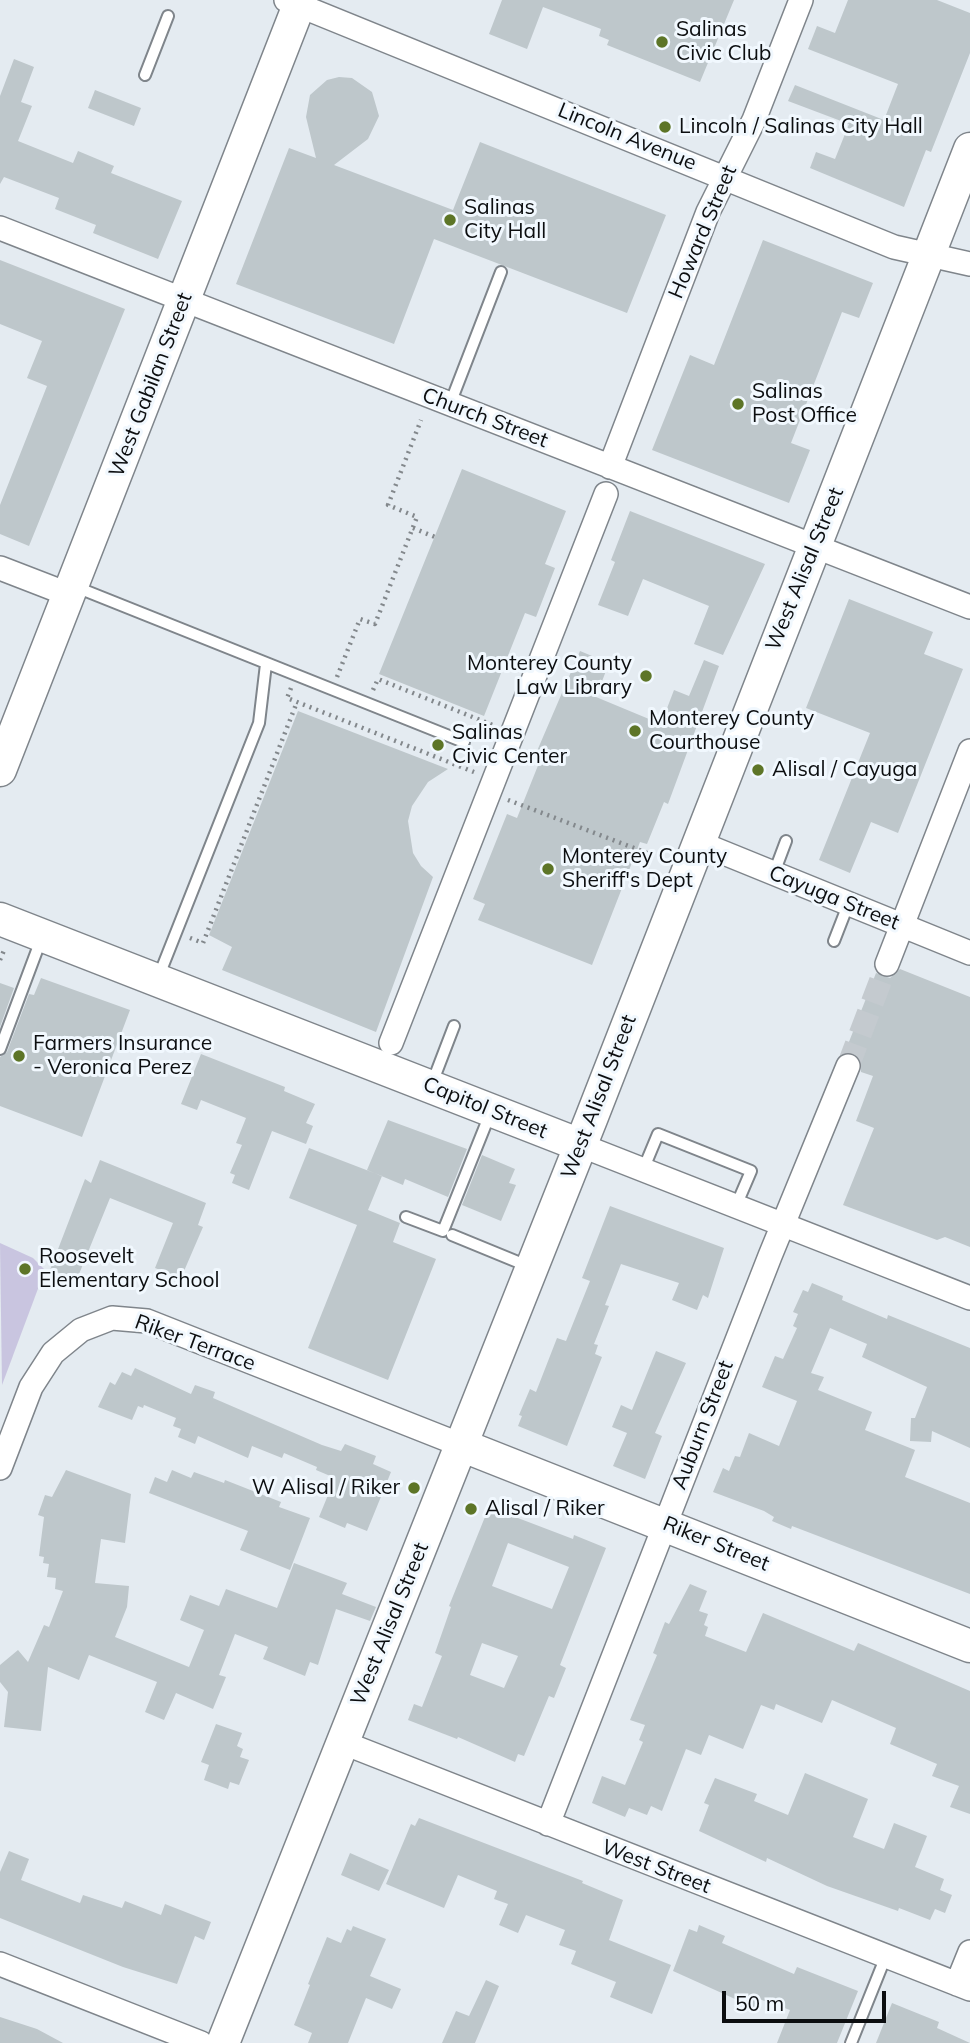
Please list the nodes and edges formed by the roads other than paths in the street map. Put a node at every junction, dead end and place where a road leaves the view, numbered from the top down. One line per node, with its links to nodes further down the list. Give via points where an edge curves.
1 (801, 0): 6 (street, Howard Street, via 754,120)
2 (296, 2): 6 (street, Lincoln Avenue); 11 (main road, West Gabilan Street)
3 (168, 16): 4 (lane)
4 (145, 75)
5 (970, 149): 8 (main road, West Alisal Street, via 956,197)
6 (724, 177): 8 (street, Lincoln Avenue, via 894,247); 13 (street, Howard Street)
7 (0, 228): 11 (street, Church Street)
8 (929, 254): 9 (street, Lincoln Avenue); 15 (main road, West Alisal Street)
9 (970, 264)
10 (501, 272): 12 (lane)
11 (184, 300): 12 (street, Church Street); 17 (main road, West Gabilan Street)
12 (450, 404): 13 (street, Church Street)
13 (610, 467): 15 (street, Church Street)
14 (606, 494): 35 (street)
15 (814, 547): 18 (street, Church Street); 24 (main road, West Alisal Street)
16 (0, 568): 17 (street)
17 (72, 591): 19 (lane); 22 (main road, West Gabilan Street)
18 (970, 607)
19 (266, 664): 20 (lane); 33 (lane, via 259,723)
20 (464, 742)
21 (970, 751): 27 (street)
22 (0, 770)
23 (786, 841): 25 (lane)
24 (697, 842): 25 (street, Cayuga Street); 40 (main road, West Alisal Street)
25 (776, 868): 26 (street, Cayuga Street)
26 (848, 905): 27 (street, Cayuga Street); 30 (lane)
27 (902, 926): 31 (street, Cayuga Street); 32 (street)
28 (3, 932): 29 (main road, Capitol Street)
29 (42, 935): 33 (main road, Capitol Street); 36 (lane)
30 (834, 941)
31 (970, 953)
32 (887, 964)
33 (158, 980): 38 (main road, Capitol Street)
34 (454, 1026): 38 (lane)
35 (391, 1043)
36 (0, 1049)
37 (848, 1066): 44 (street, Auburn Street)
38 (431, 1086): 39 (main road, Capitol Street)
39 (492, 1110): 40 (main road, Capitol Street); 43 (lane, via 443,1231)
40 (580, 1145): 41 (street, Capitol Street); 46 (main road, West Alisal Street)
41 (643, 1170): 42 (street, Capitol Street); 42 (lane, via 658,1133 751,1171)
42 (736, 1206): 44 (street, Capitol Street)
43 (407, 1217)
44 (783, 1224): 47 (street, Capitol Street); 50 (street, Auburn Street)
45 (452, 1235): 46 (lane)
46 (530, 1267): 48 (main road, West Alisal Street)
47 (970, 1298)
48 (461, 1445): 49 (street, Riker Terrace, via 147,1321 112,1318 81,1330 53,1353 31,1387); 50 (main road, Riker Street); 52 (main road, West Alisal Street)
49 (0, 1468)
50 (664, 1523): 51 (main road, Riker Street); 53 (street, Auburn Street)
51 (970, 1646)
52 (344, 1742): 53 (street, West Street); 59 (main road, West Alisal Street)
53 (548, 1824): 55 (street, West Street)
54 (970, 1952): 57 (street)
55 (886, 1956): 57 (street, West Street); 60 (lane)
56 (0, 1964): 58 (street)
57 (964, 1986)
58 (201, 2043)
59 (223, 2043)
60 (851, 2043)

